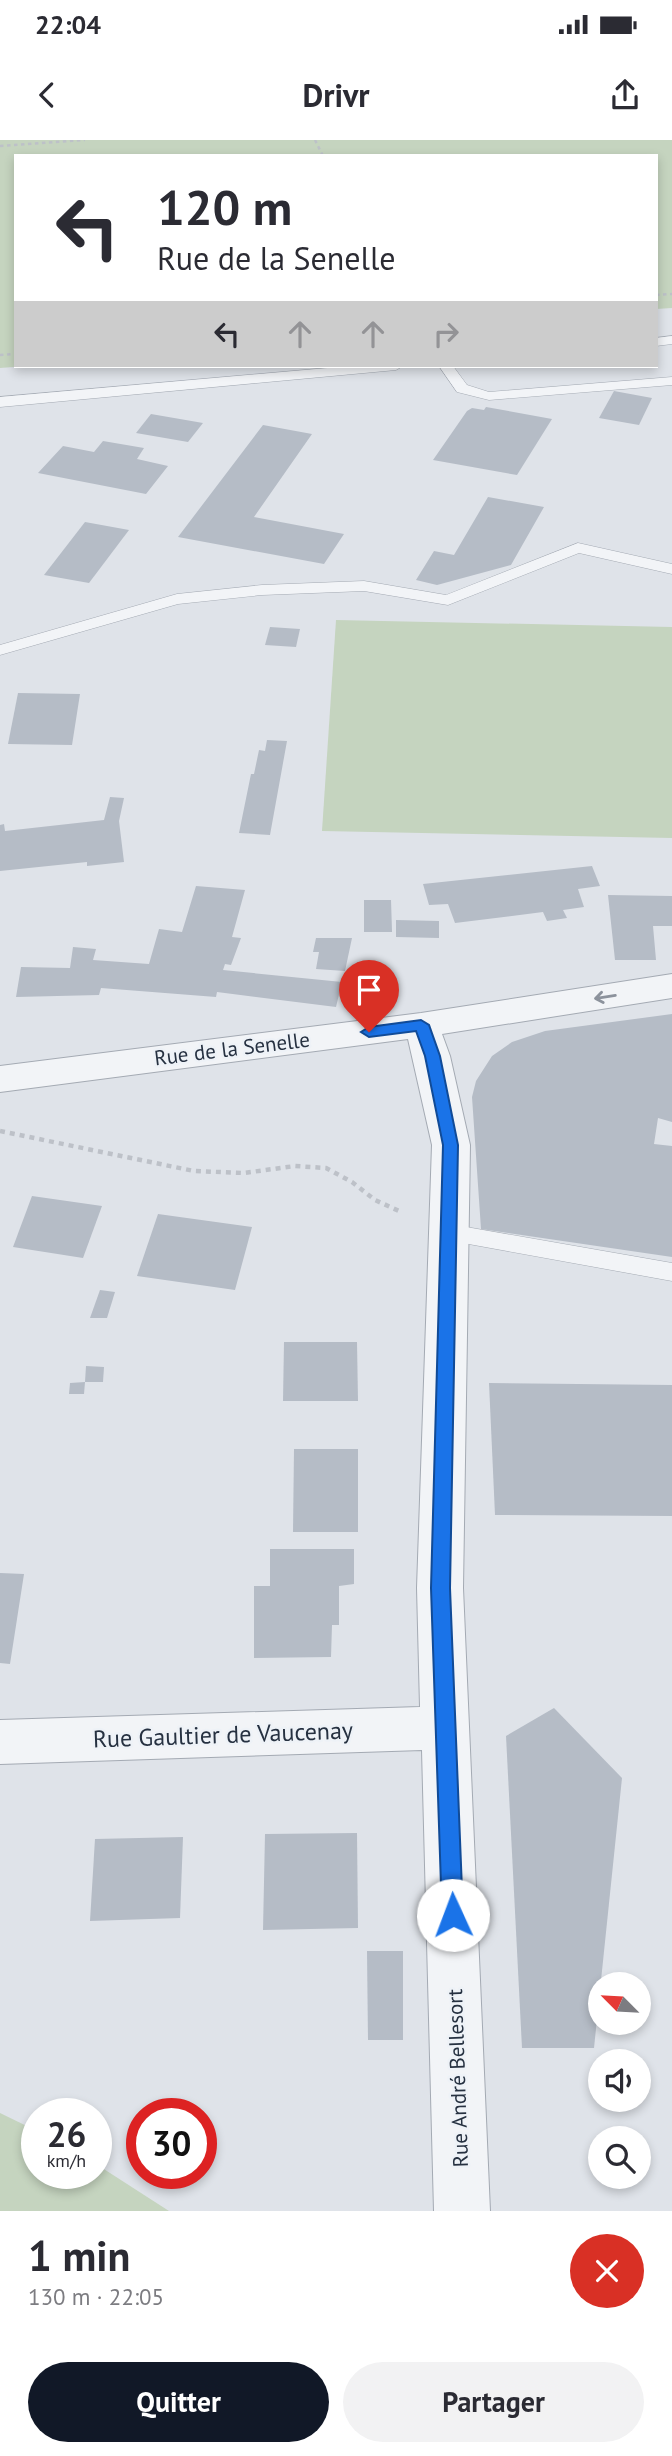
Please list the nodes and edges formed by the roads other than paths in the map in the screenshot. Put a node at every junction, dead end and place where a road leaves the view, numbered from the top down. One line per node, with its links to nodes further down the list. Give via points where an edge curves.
1 (374, 368): 4 (lane)
2 (447, 368): 3 (lane, via 455,384 469,393 489,396)
3 (672, 381)
4 (0, 402)
5 (672, 569): 6 (lane, via 578,548 448,600 364,586 177,598)
6 (0, 650)
7 (672, 986): 8 (street, Rue de la Senelle, one-way to 8)
8 (421, 1025): 9 (street, Rue de la Senelle); 10 (street, Rue André Bellesort, via 450,1145)
9 (0, 1079)
10 (449, 1233): 11 (lane); 12 (street, Rue André Bellesort, via 440,1588)
11 (672, 1272)
12 (446, 1728): 13 (street, Rue Gaultier de Vaucenay); 14 (street, Rue André Bellesort)
13 (0, 1742)
14 (463, 2211)

